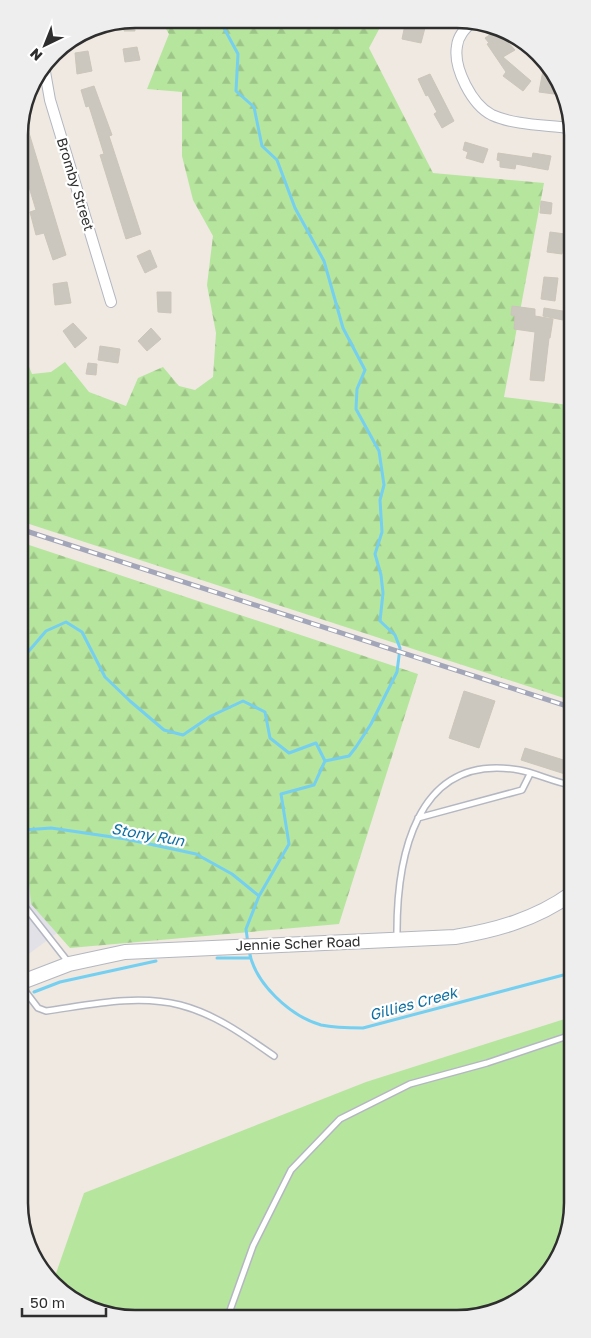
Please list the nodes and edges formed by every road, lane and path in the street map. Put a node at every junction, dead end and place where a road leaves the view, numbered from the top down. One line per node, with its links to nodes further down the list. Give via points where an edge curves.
1 (467, 28): 3 (street, via 456,47 468,89 481,108 504,119)
2 (46, 75): 4 (street, Bromby Street, via 50,100)
3 (563, 127)
4 (111, 302)
5 (530, 774): 6 (lane); 7 (lane, via 522,790); 7 (lane, via 519,770 468,772 438,788)
6 (563, 782)
7 (417, 818): 10 (lane, via 400,884)
8 (563, 899): 10 (street, Jennie Scher Road, via 535,916 498,929 455,937)
9 (28, 911): 11 (lane)
10 (397, 940): 11 (street, Jennie Scher Road, via 125,952)
11 (70, 964): 12 (street, Jennie Scher Road)
12 (28, 980)
13 (28, 995): 15 (lane, via 38,1008 46,1011 103,1002 180,1005 207,1014 237,1030)
14 (563, 1038): 16 (lane, via 410,1084 340,1119 291,1170 253,1246)
15 (274, 1056)
16 (230, 1310)

